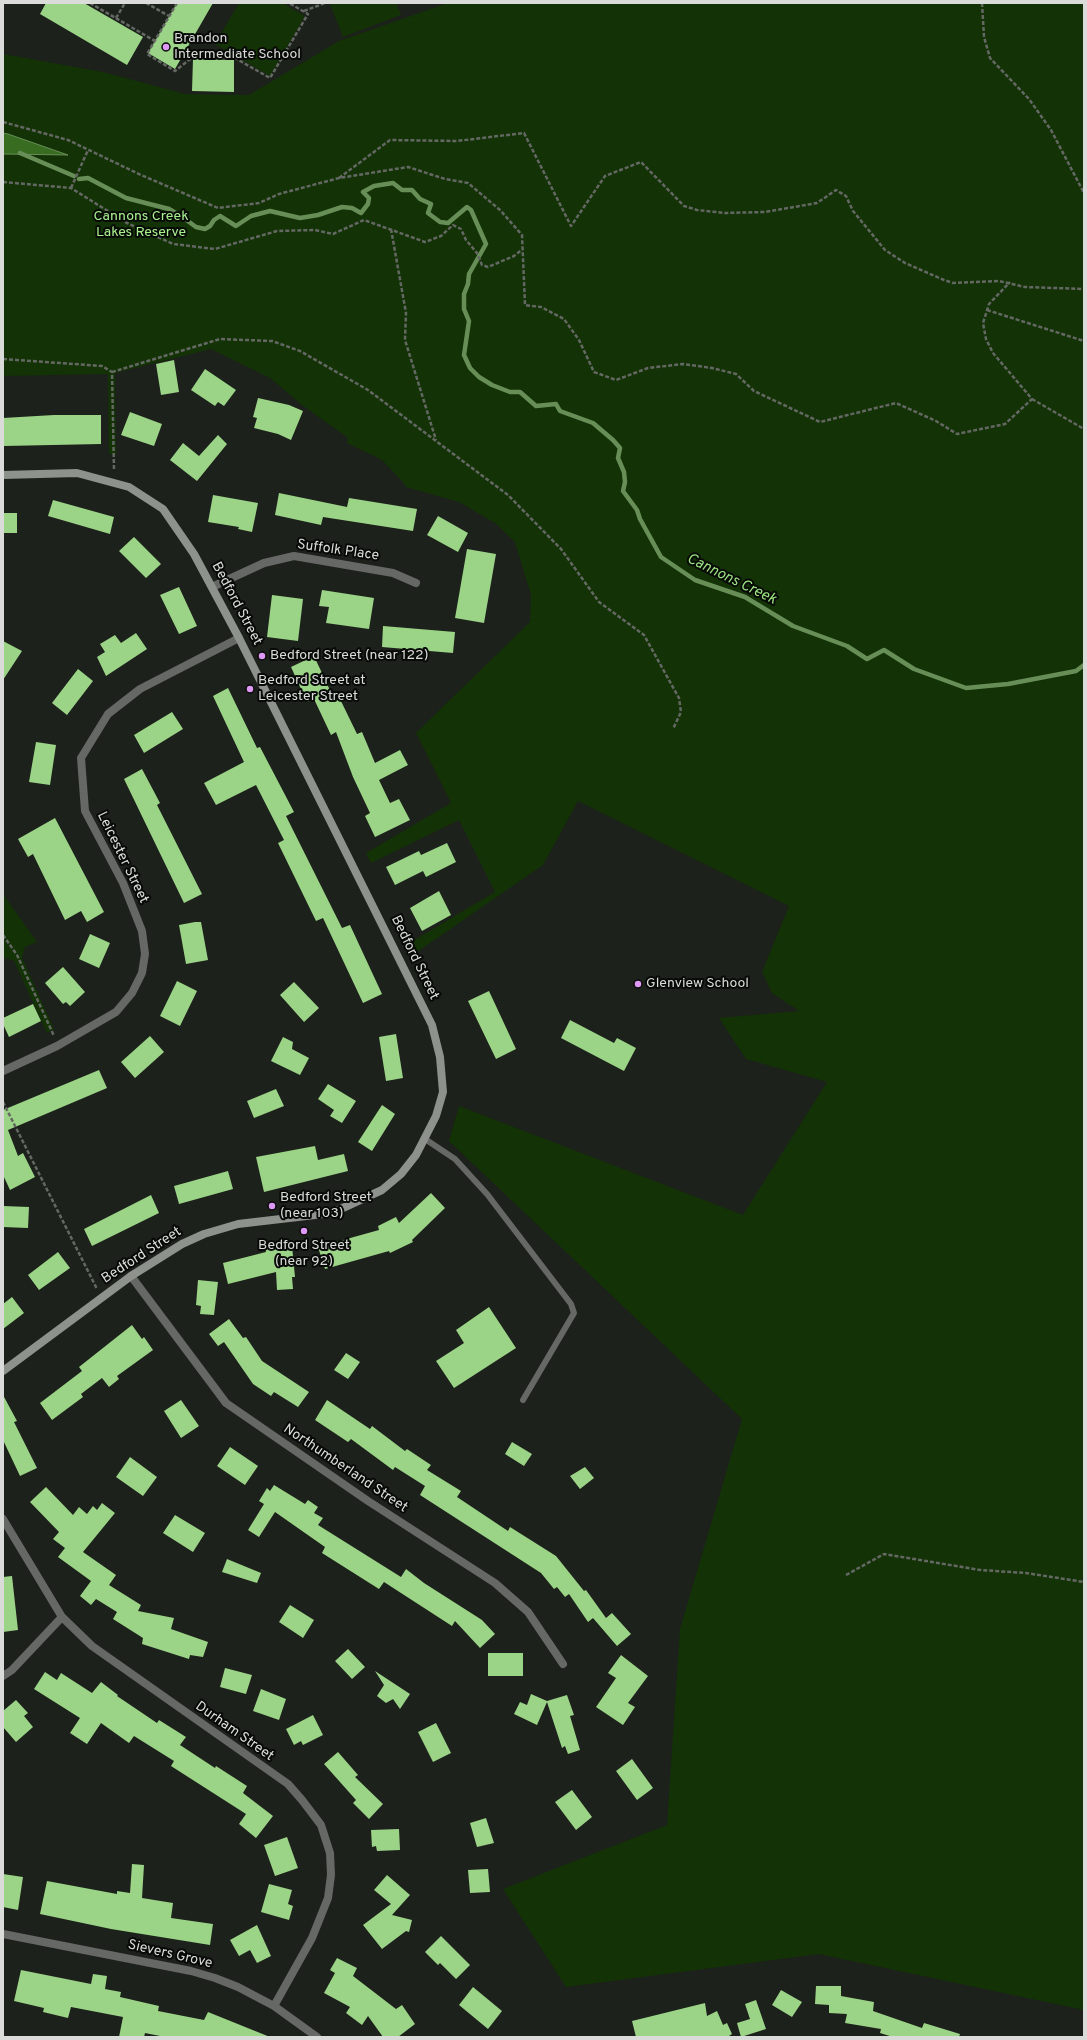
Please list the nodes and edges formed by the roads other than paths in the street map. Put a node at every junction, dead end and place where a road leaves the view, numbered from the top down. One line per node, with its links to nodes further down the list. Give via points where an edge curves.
1 (3, 475): 3 (street, Bedford Street, via 77,473 129,487 163,509)
2 (416, 582): 3 (street, Suffolk Place, via 393,572 294,556 264,563)
3 (212, 586): 4 (street, Bedford Street)
4 (239, 638): 5 (street, Leicester Street, via 135,693 108,714 80,758 85,811 123,883 142,931 145,954 142,973 132,993 116,1012 58,1046); 6 (street, Bedford Street, via 432,1025 440,1057 443,1092 436,1116)
5 (3, 1071)
6 (425, 1139): 7 (street, Bedford Street, via 401,1174 382,1190 332,1213 250,1222 204,1234 172,1249); 9 (lane, via 455,1159 486,1194 571,1304 574,1313)
7 (131, 1276): 8 (street, Bedford Street); 12 (street, Northumberland Street, via 226,1403 368,1501 495,1583 528,1612)
8 (3, 1371)
9 (523, 1400)
10 (3, 1519): 11 (street, Durham Street)
11 (62, 1617): 13 (street, via 12,1670); 15 (street, Durham Street, via 92,1646 288,1784 321,1825 330,1853 328,1898 312,1938)
12 (563, 1664)
13 (3, 1676)
14 (3, 1934): 15 (street, Sievers Grove, via 191,1971 238,1987)
15 (274, 2006): 16 (street, Sievers Grove)
16 (317, 2037)

